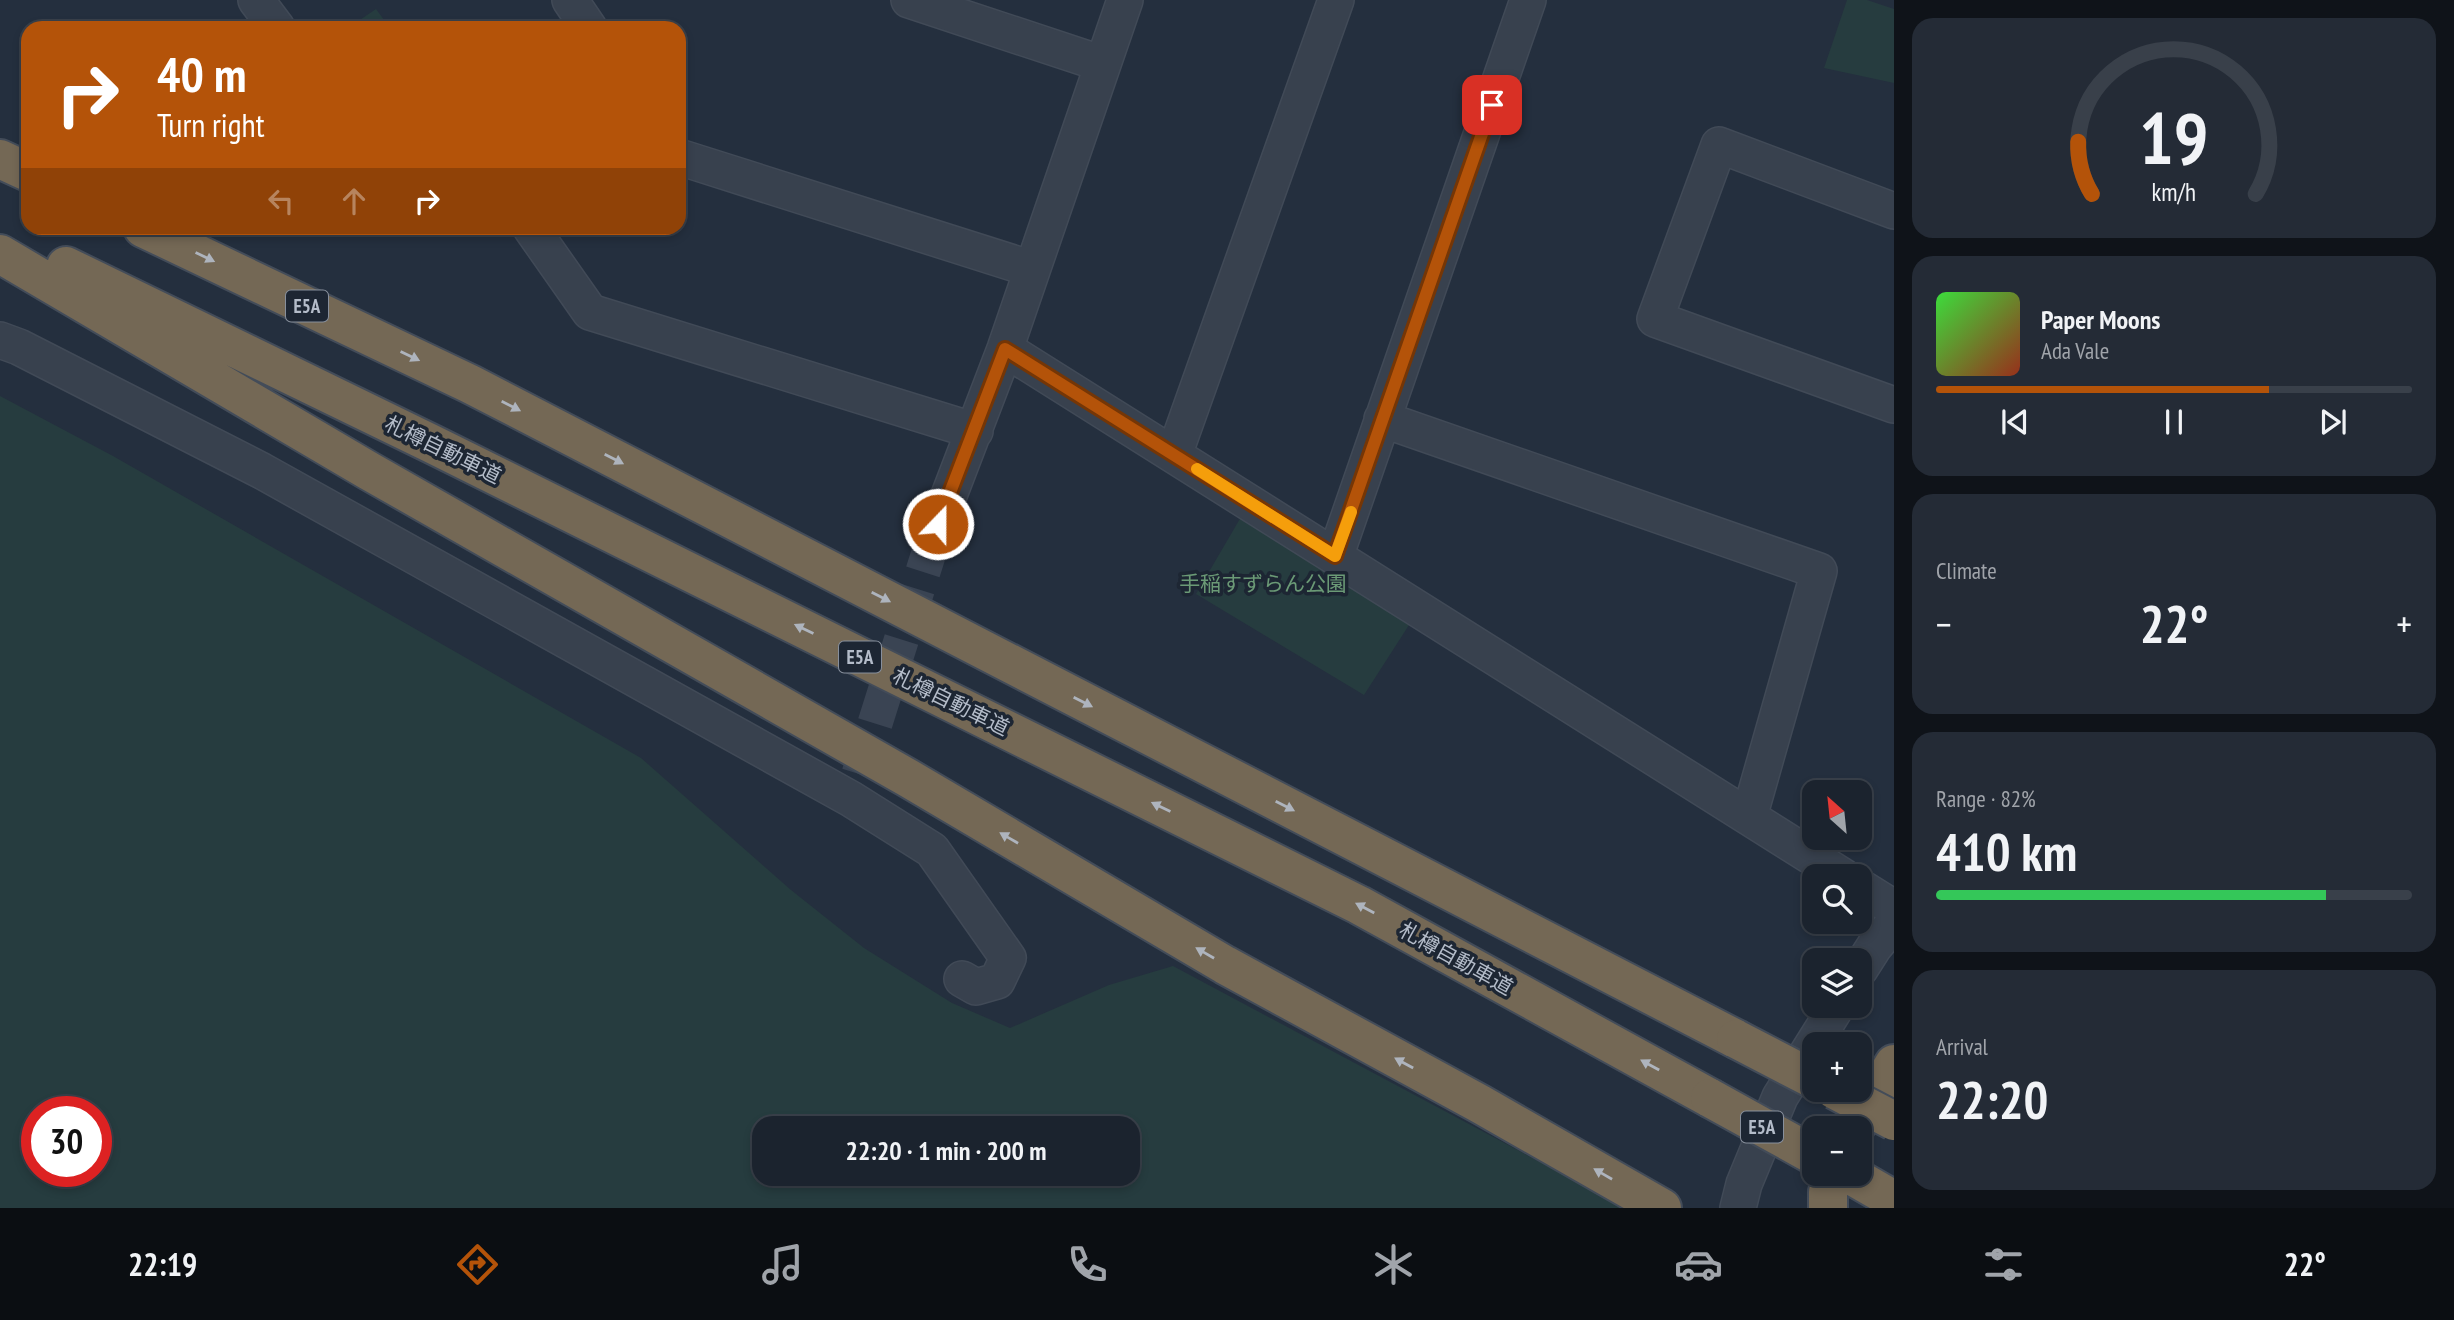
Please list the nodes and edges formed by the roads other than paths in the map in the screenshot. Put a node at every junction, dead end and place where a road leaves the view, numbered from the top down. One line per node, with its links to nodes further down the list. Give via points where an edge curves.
1 (256, 0): 7 (street)
2 (570, 0): 8 (street)
3 (909, 0): 9 (street)
4 (1125, 0): 9 (street)
5 (1336, 0): 24 (street)
6 (1528, 0): 22 (street)
7 (272, 21)
8 (584, 21)
9 (1103, 64): 18 (street)
10 (0, 159): 12 (highway)
11 (686, 159): 18 (street)
12 (21, 169)
13 (1894, 211): 21 (street, via 1719,145 1654,319)
14 (0, 234): 40 (highway, 札樽自動車道 / E5A, one-way to 14, bridge, via 1359,905)
15 (158, 235): 36 (highway, E5A, one-way to 36, bridge, via 470,384)
16 (536, 235): 23 (street, via 590,312)
17 (0, 254): 42 (highway, one-way to 17, via 1225,965)
18 (1032, 269): 20 (street)
19 (0, 340): 33 (street, via 262,471 855,787 932,850 1008,958 997,981 976,987)
20 (1005, 349): 23 (street); 24 (street)
21 (1894, 405)
22 (1382, 419): 26 (street); 27 (street, via 1819,571)
23 (975, 431): 25 (street)
24 (1174, 455): 26 (street)
25 (938, 524)
26 (1335, 556): 27 (street)
27 (1749, 817): 28 (street)
28 (1823, 864)
29 (1872, 894): 30 (street)
30 (1894, 908)
31 (1894, 923): 32 (street)
32 (1872, 950)
33 (962, 979)
34 (1829, 1018): 43 (street, via 1780,1097)
35 (1894, 1064): 38 (highway)
36 (1802, 1073)
37 (1858, 1102): 39 (highway, bridge)
38 (1862, 1116)
39 (1894, 1121)
40 (1802, 1149)
41 (1830, 1186): 44 (highway)
42 (1662, 1208)
43 (1738, 1208)
44 (1828, 1208)

